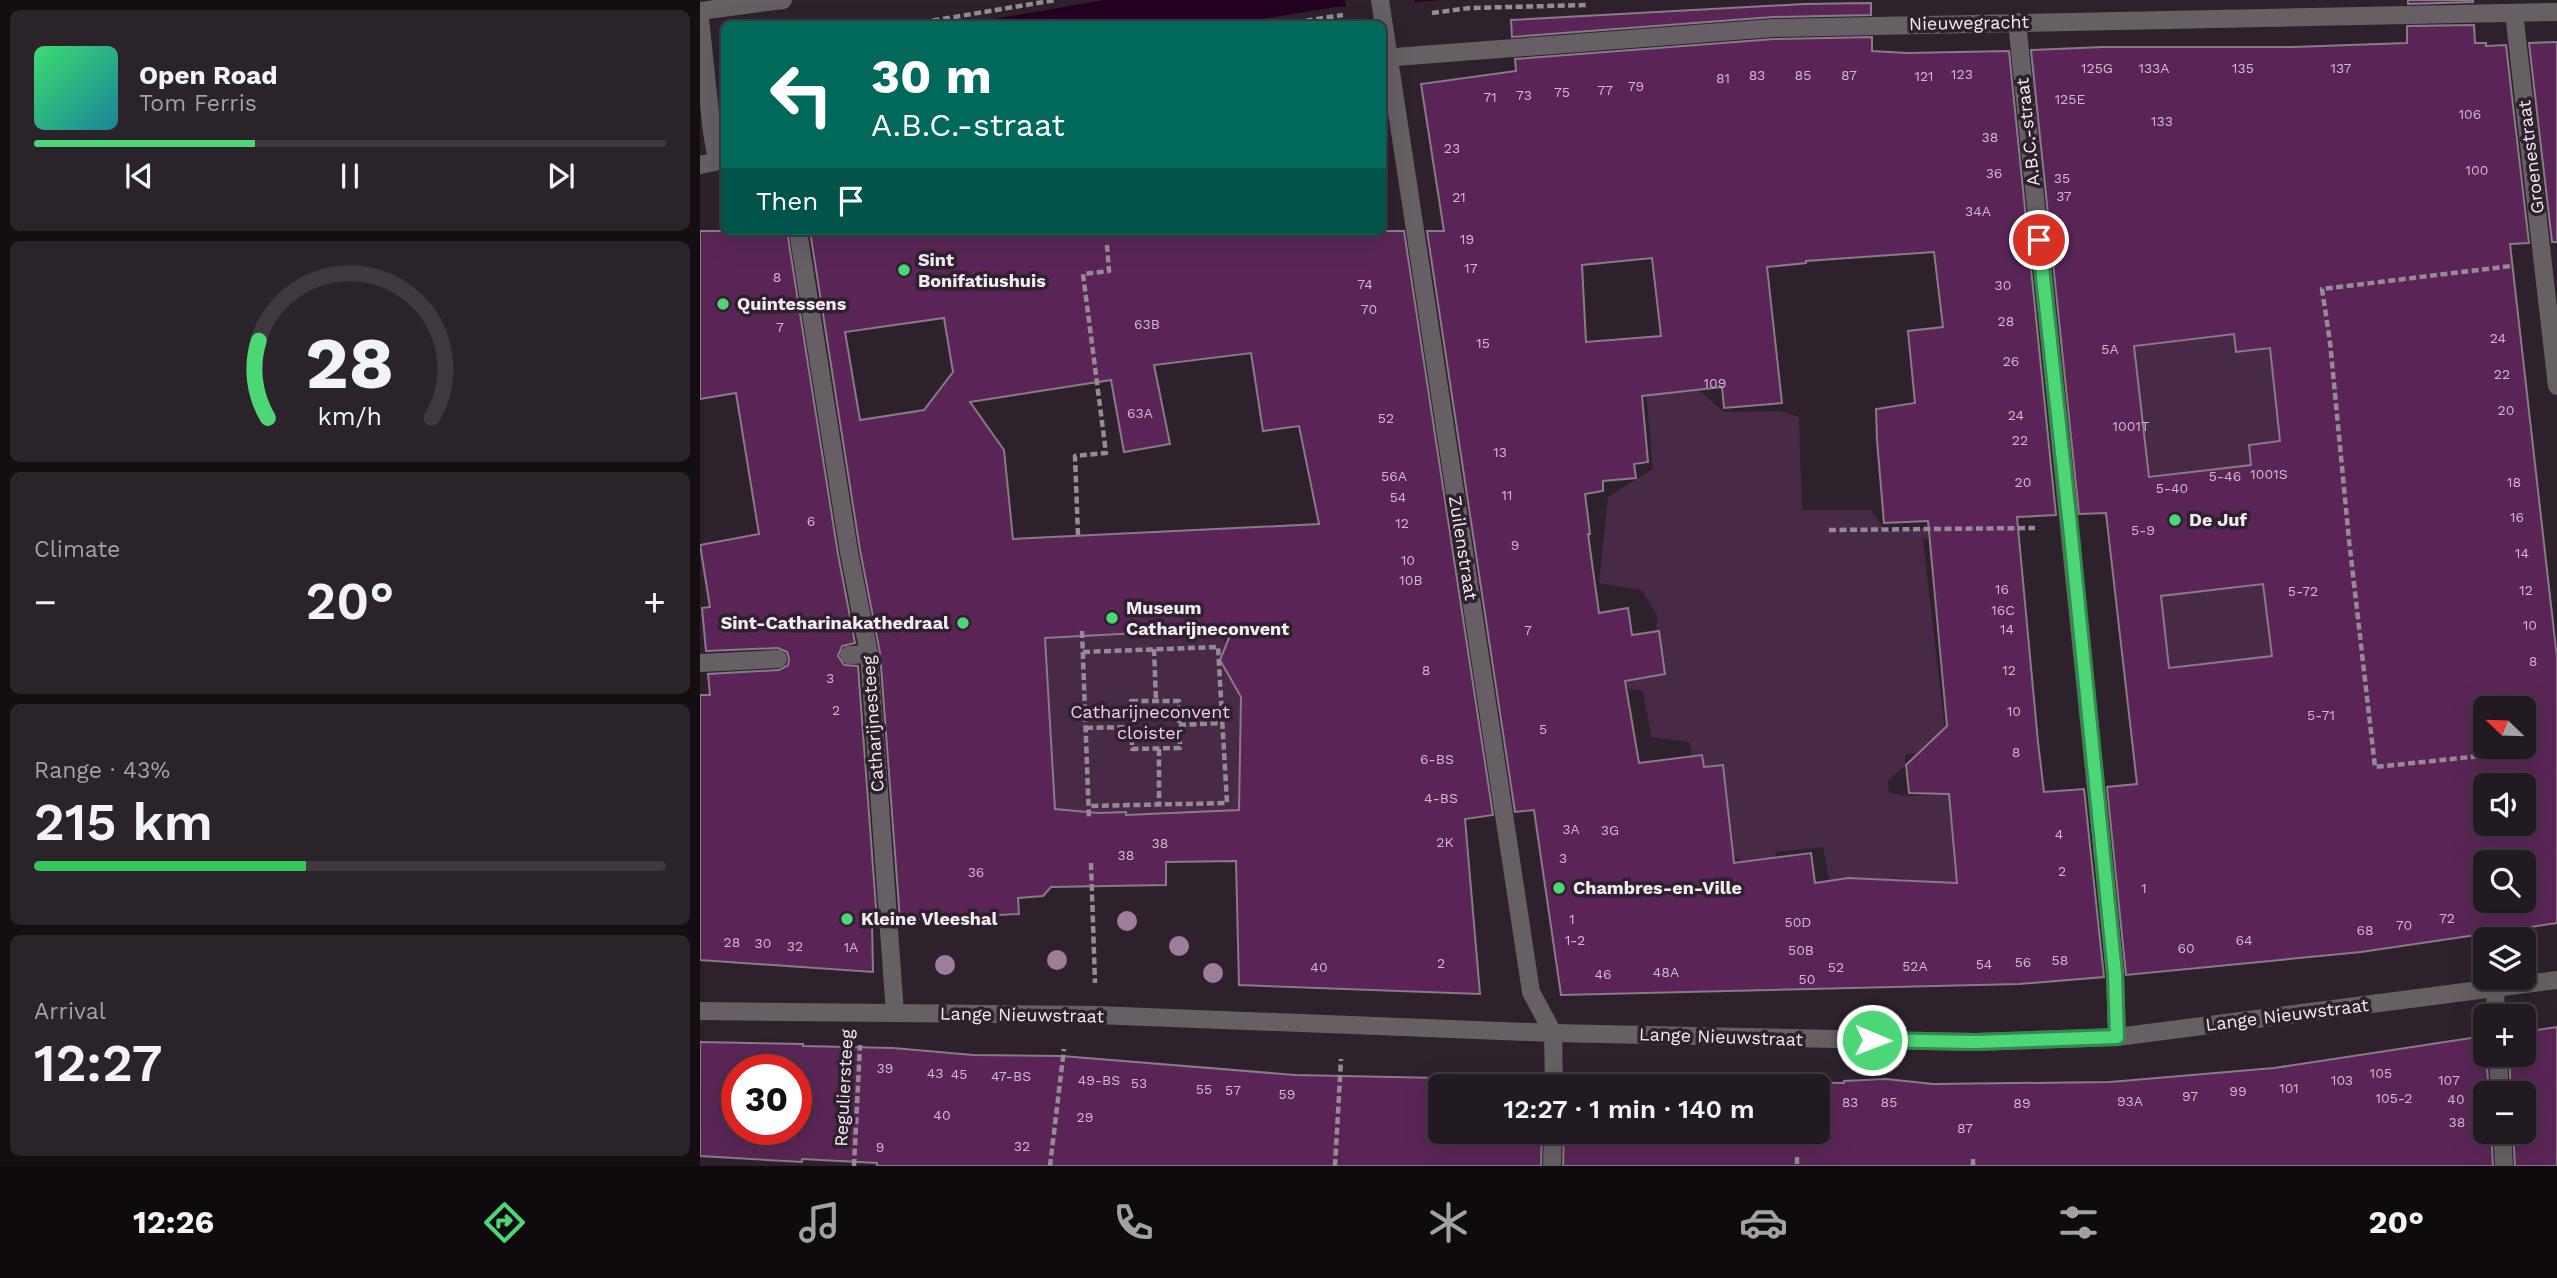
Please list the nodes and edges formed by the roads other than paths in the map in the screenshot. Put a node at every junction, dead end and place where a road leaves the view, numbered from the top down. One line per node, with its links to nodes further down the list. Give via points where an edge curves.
1 (783, 0): 3 (street)
2 (1380, 0): 7 (street, Zuilenstraat)
3 (700, 11)
4 (2557, 12): 5 (street, Nieuwegracht)
5 (2514, 13): 8 (street, Nieuwegracht); 13 (street, Groenestraat)
6 (700, 19): 11 (street)
7 (1383, 21)
8 (2017, 22): 9 (street, Nieuwegracht, via 1773,28); 24 (street, A.B.C.-straat, via 2115,974)
9 (1386, 58)
10 (1386, 64): 23 (street, Zuilenstraat, via 1531,992)
11 (714, 162)
12 (799, 235): 14 (street, Catharijnesteeg)
13 (2557, 386)
14 (869, 654): 15 (street); 22 (street, Catharijnesteeg)
15 (849, 655)
16 (778, 659): 17 (street)
17 (700, 663)
18 (2557, 980): 19 (street, Lange Nieuwstraat)
19 (2536, 983)
20 (2487, 990): 24 (street, Lange Nieuwstraat)
21 (700, 1011): 22 (street, Lange Nieuwstraat)
22 (895, 1013): 23 (street, Lange Nieuwstraat, via 1344,1023)
23 (1553, 1033): 24 (street, Lange Nieuwstraat, via 1975,1042); 25 (street)
24 (2117, 1037)
25 (1554, 1074)
26 (1553, 1144): 28 (street)
27 (2503, 1144): 29 (street)
28 (1552, 1166)
29 (2504, 1166)

